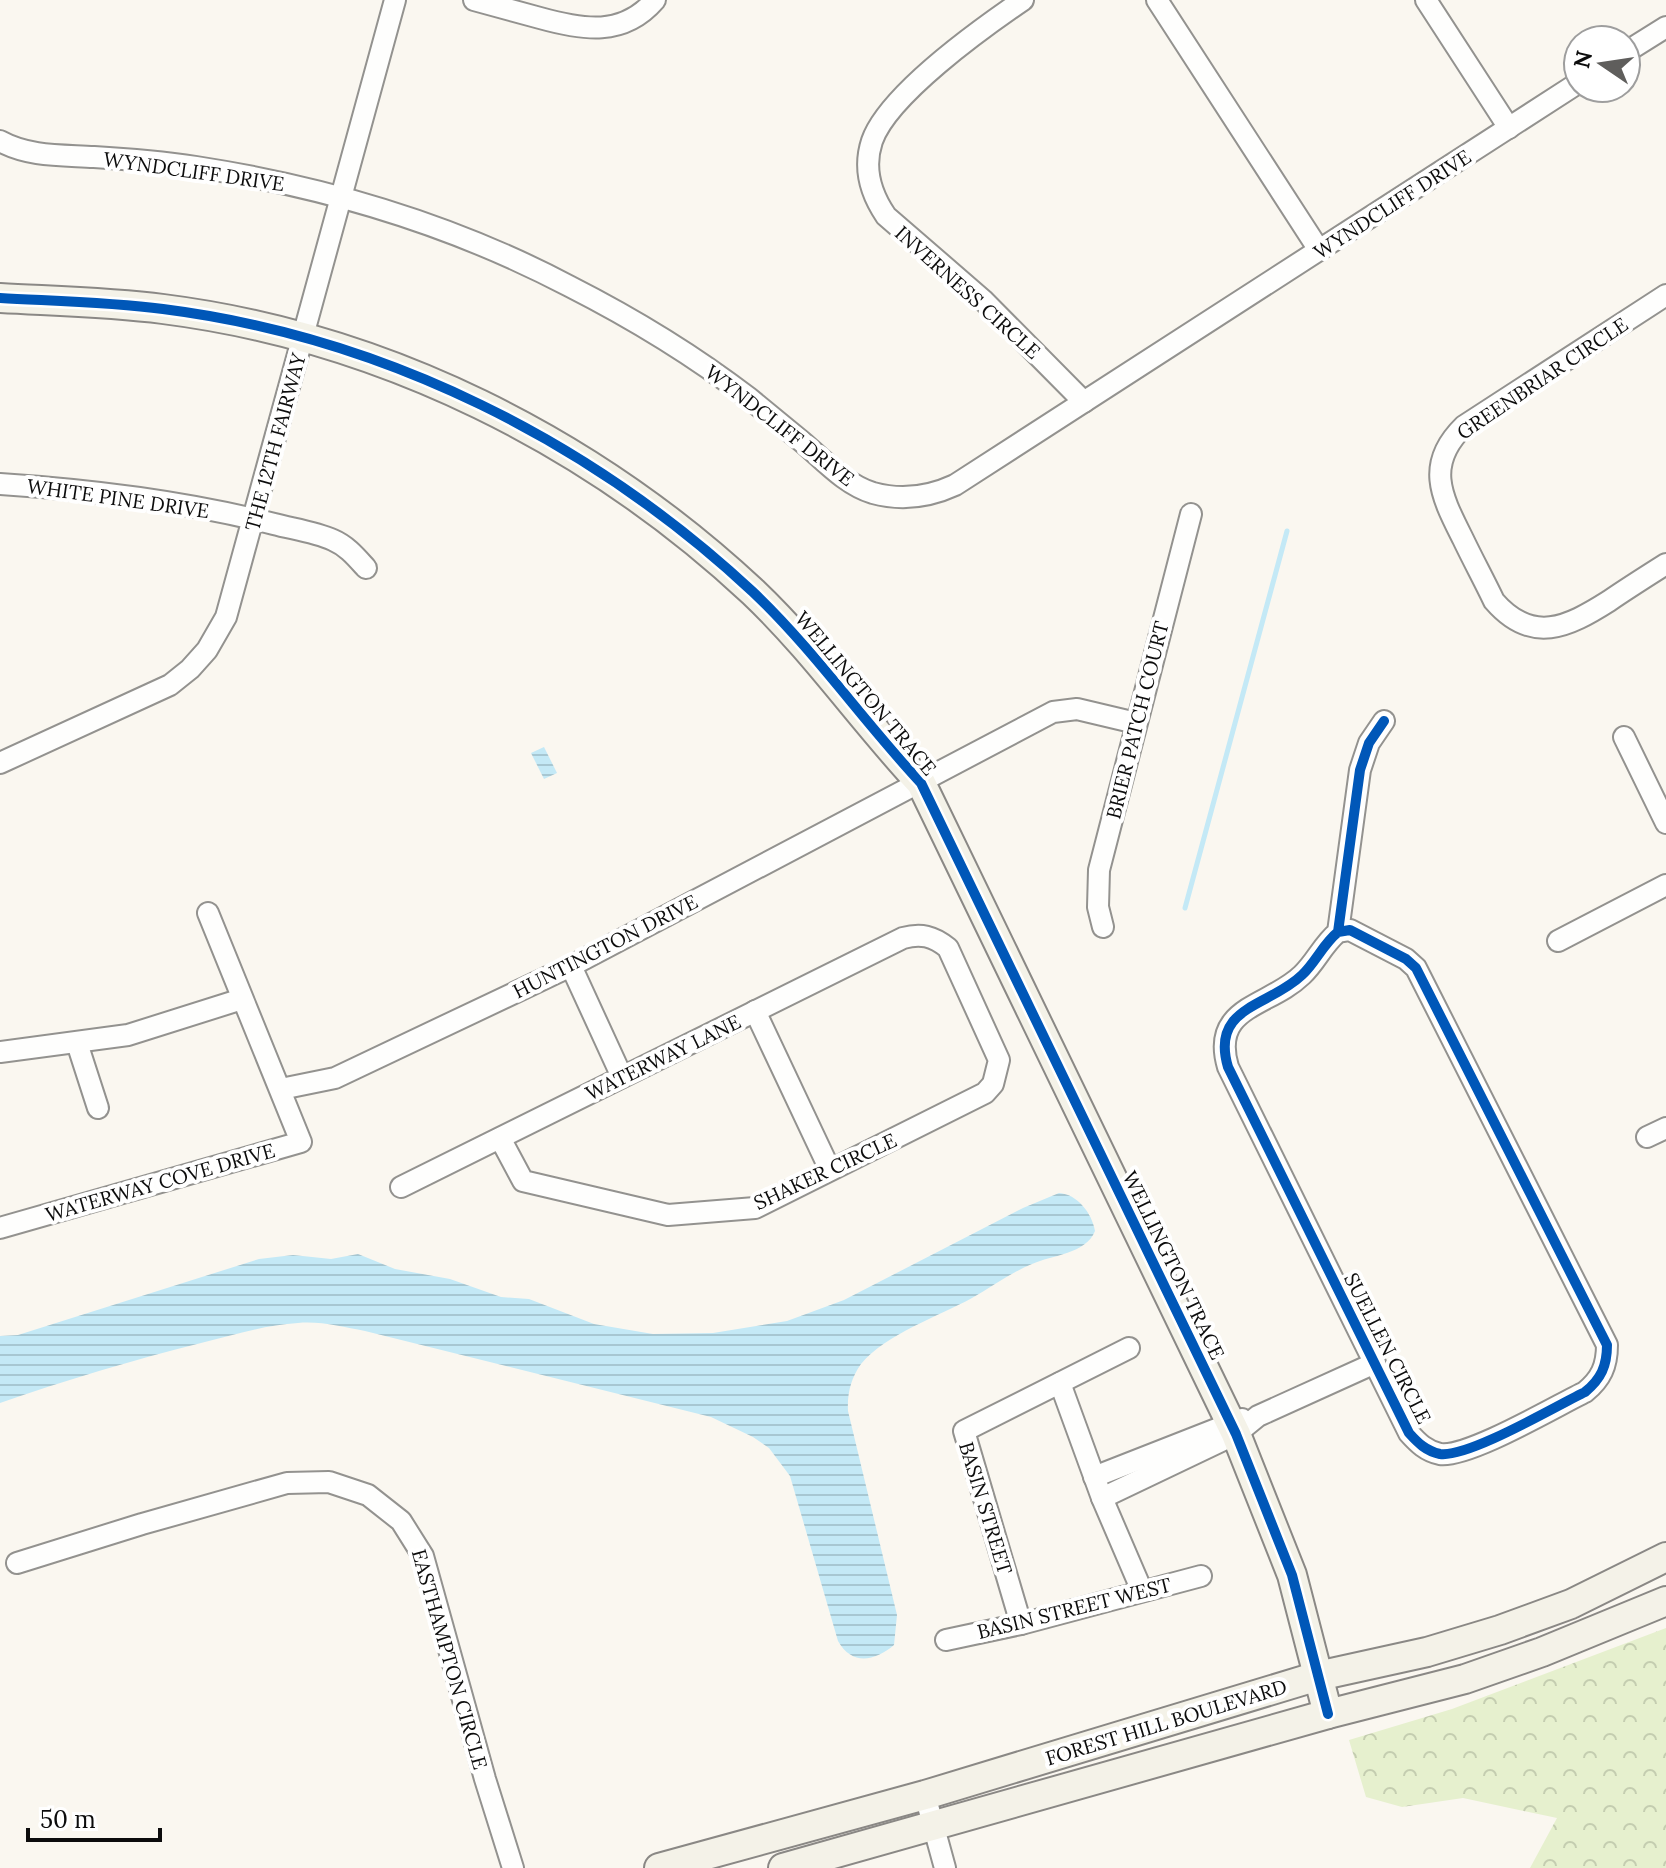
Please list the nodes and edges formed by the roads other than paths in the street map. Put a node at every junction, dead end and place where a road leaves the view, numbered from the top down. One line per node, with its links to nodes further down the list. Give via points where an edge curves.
1 (395, 0): 12 (street, THE 12TH FAIRWAY)
2 (474, 0): 3 (street, via 572,27 599,29 625,23)
3 (655, 0)
4 (1023, 0): 17 (street, INVERNESS CIRCLE, via 968,40 884,119 870,152 869,179 878,205 895,226 983,300)
5 (1157, 0): 13 (street)
6 (1426, 0): 10 (street)
7 (1666, 27): 8 (street)
8 (1642, 42)
9 (1562, 93): 10 (street, WYNDCLIFF DRIVE)
10 (1509, 128): 13 (street, WYNDCLIFF DRIVE)
11 (0, 141): 12 (street, WYNDCLIFF DRIVE, via 32,153 195,167)
12 (341, 197): 16 (street, THE 12TH FAIRWAY); 17 (street, WYNDCLIFF DRIVE, via 472,242 630,319 747,397 849,481 873,492 908,497 944,490)
13 (1319, 250): 17 (street, WYNDCLIFF DRIVE)
14 (1666, 295): 21 (street, GREENBRIAR CIRCLE, via 1464,426 1447,446 1439,481 1494,601 1522,624 1570,624)
15 (0, 298): 16 (street, WELLINGTON TRACE, via 165,309)
16 (303, 337): 20 (street, THE 12TH FAIRWAY); 27 (street, WELLINGTON TRACE, via 485,406 577,457 654,509 735,576 801,641)
17 (1084, 402)
18 (0, 484): 20 (street, WHITE PINE DRIVE, via 142,498)
19 (1191, 514): 24 (street, BRIER PATCH COURT)
20 (254, 519): 22 (street, WHITE PINE DRIVE, via 332,540); 26 (street, THE 12TH FAIRWAY, via 226,617 190,669 170,685)
21 (1666, 564)
22 (366, 568)
23 (1384, 721): 32 (street, via 1360,770)
24 (1136, 723): 27 (street, HUNTINGTON DRIVE, via 1077,709 1053,712); 31 (street, BRIER PATCH COURT, via 1099,870)
25 (1624, 737): 28 (street)
26 (0, 763)
27 (921, 783): 35 (street, HUNTINGTON DRIVE); 52 (street, WELLINGTON TRACE)
28 (1666, 823)
29 (1666, 885): 34 (street)
30 (208, 913): 36 (street, WATERWAY COVE DRIVE)
31 (1103, 927)
32 (1338, 932): 50 (street, SUELLEN CIRCLE, via 1292,984 1236,1016 1228,1027 1224,1053); 50 (street, SUELLEN CIRCLE, via 1350,930 1416,968 1607,1345 1603,1372 1585,1392 1455,1454 1429,1451 1409,1433)
33 (927, 935): 37 (street, WATERWAY LANE, via 903,938); 46 (street, SHAKER CIRCLE, via 948,948 996,1049 998,1073 985,1093)
34 (1558, 941)
35 (571, 966): 40 (street); 41 (street, HUNTINGTON DRIVE, via 335,1078)
36 (242, 999): 38 (street, via 128,1035); 41 (street, WATERWAY COVE DRIVE)
37 (755, 1011): 40 (street, WATERWAY LANE); 46 (street)
38 (77, 1043): 39 (street); 42 (street)
39 (0, 1052)
40 (622, 1077): 45 (street, WATERWAY LANE)
41 (281, 1089): 48 (street, WATERWAY COVE DRIVE, via 301,1142)
42 (98, 1108)
43 (1666, 1128): 44 (street)
44 (1647, 1137)
45 (500, 1138): 46 (street, SHAKER CIRCLE, via 523,1181 668,1215 755,1208); 47 (street, WATERWAY LANE)
46 (830, 1170)
47 (401, 1187)
48 (0, 1228)
49 (1129, 1348): 51 (street, BASIN STREET)
50 (1375, 1363): 52 (street)
51 (1060, 1383): 53 (street); 60 (street, BASIN STREET, via 964,1431)
52 (1233, 1428): 53 (street); 54 (street); 62 (street, WELLINGTON TRACE, via 1292,1575)
53 (1094, 1477): 54 (street)
54 (1102, 1498): 58 (street)
55 (1666, 1557): 62 (street, FOREST HILL BOULEVARD, via 1571,1604 1500,1630)
56 (17, 1563): 66 (street, EASTHAMPTON CIRCLE, via 287,1483 343,1485 380,1502 410,1532 423,1556)
57 (1201, 1576): 58 (street, BASIN STREET WEST)
58 (1142, 1591): 60 (street, BASIN STREET WEST)
59 (1666, 1601): 63 (street, FOREST HILL BOULEVARD, via 1465,1679)
60 (1021, 1624): 61 (street, BASIN STREET WEST)
61 (946, 1640)
62 (1318, 1676): 63 (street, WELLINGTON TRACE); 64 (street, FOREST HILL BOULEVARD)
63 (1328, 1714): 65 (street, FOREST HILL BOULEVARD)
64 (925, 1795): 65 (street); 67 (street, FOREST HILL BOULEVARD)
65 (933, 1826): 68 (street, FOREST HILL BOULEVARD); 69 (street)
66 (513, 1868)
67 (659, 1868)
68 (783, 1868)
69 (945, 1868)

